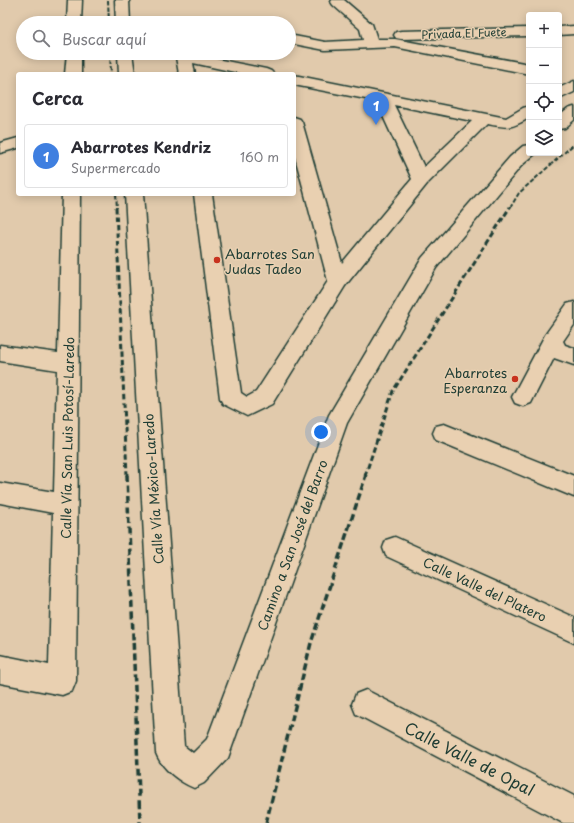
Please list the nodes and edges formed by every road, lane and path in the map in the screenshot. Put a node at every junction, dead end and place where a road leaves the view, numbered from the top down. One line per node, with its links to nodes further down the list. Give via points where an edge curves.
1 (75, 0): 5 (street)
2 (122, 0): 6 (street)
3 (353, 0): 4 (street)
4 (332, 1): 12 (street, via 367,28)
5 (74, 16)
6 (123, 16)
7 (574, 30): 8 (street)
8 (562, 31)
9 (526, 32): 10 (street, Privada El Fuete)
10 (397, 39): 12 (street); 17 (street)
11 (296, 40): 12 (street, via 325,46)
12 (372, 44)
13 (74, 60): 18 (street)
14 (126, 60): 19 (street)
15 (185, 60): 20 (street)
16 (198, 60): 21 (street)
17 (526, 68)
18 (73, 72)
19 (127, 72)
20 (187, 72)
21 (256, 72)
22 (562, 76): 23 (street)
23 (574, 78)
24 (296, 80): 25 (street)
25 (382, 98): 28 (street); 36 (street)
26 (574, 112): 29 (street)
27 (526, 113): 28 (street, via 508,123)
28 (484, 118): 36 (street)
29 (562, 122)
30 (296, 129): 40 (street)
31 (0, 136): 32 (street)
32 (16, 140)
33 (16, 144): 34 (street)
34 (0, 148)
35 (526, 153): 55 (street, Camino a San José del Barro, via 429,264 338,420 218,748)
36 (421, 180): 40 (street)
37 (71, 196): 45 (street, Calle Vía San Luis Potosí-Laredo)
38 (134, 196): 55 (street, Calle Vía México-Laredo, via 170,753)
39 (203, 196): 40 (street, via 231,398 247,408 264,398)
40 (338, 281)
41 (574, 309): 42 (street)
42 (552, 341): 44 (street, via 558,351); 46 (street)
43 (0, 353): 45 (street)
44 (574, 357)
45 (68, 363): 50 (street, Calle Vía San Luis Potosí-Laredo)
46 (523, 397)
47 (444, 433): 48 (street)
48 (574, 487)
49 (0, 493): 50 (street)
50 (65, 504): 53 (street, Calle Vía San Luis Potosí-Laredo, via 62,681)
51 (395, 548): 52 (street, Calle Valle del Platero)
52 (574, 630)
53 (0, 669)
54 (366, 704): 56 (street, Calle Valle de Opal)
55 (194, 773)
56 (574, 812)

